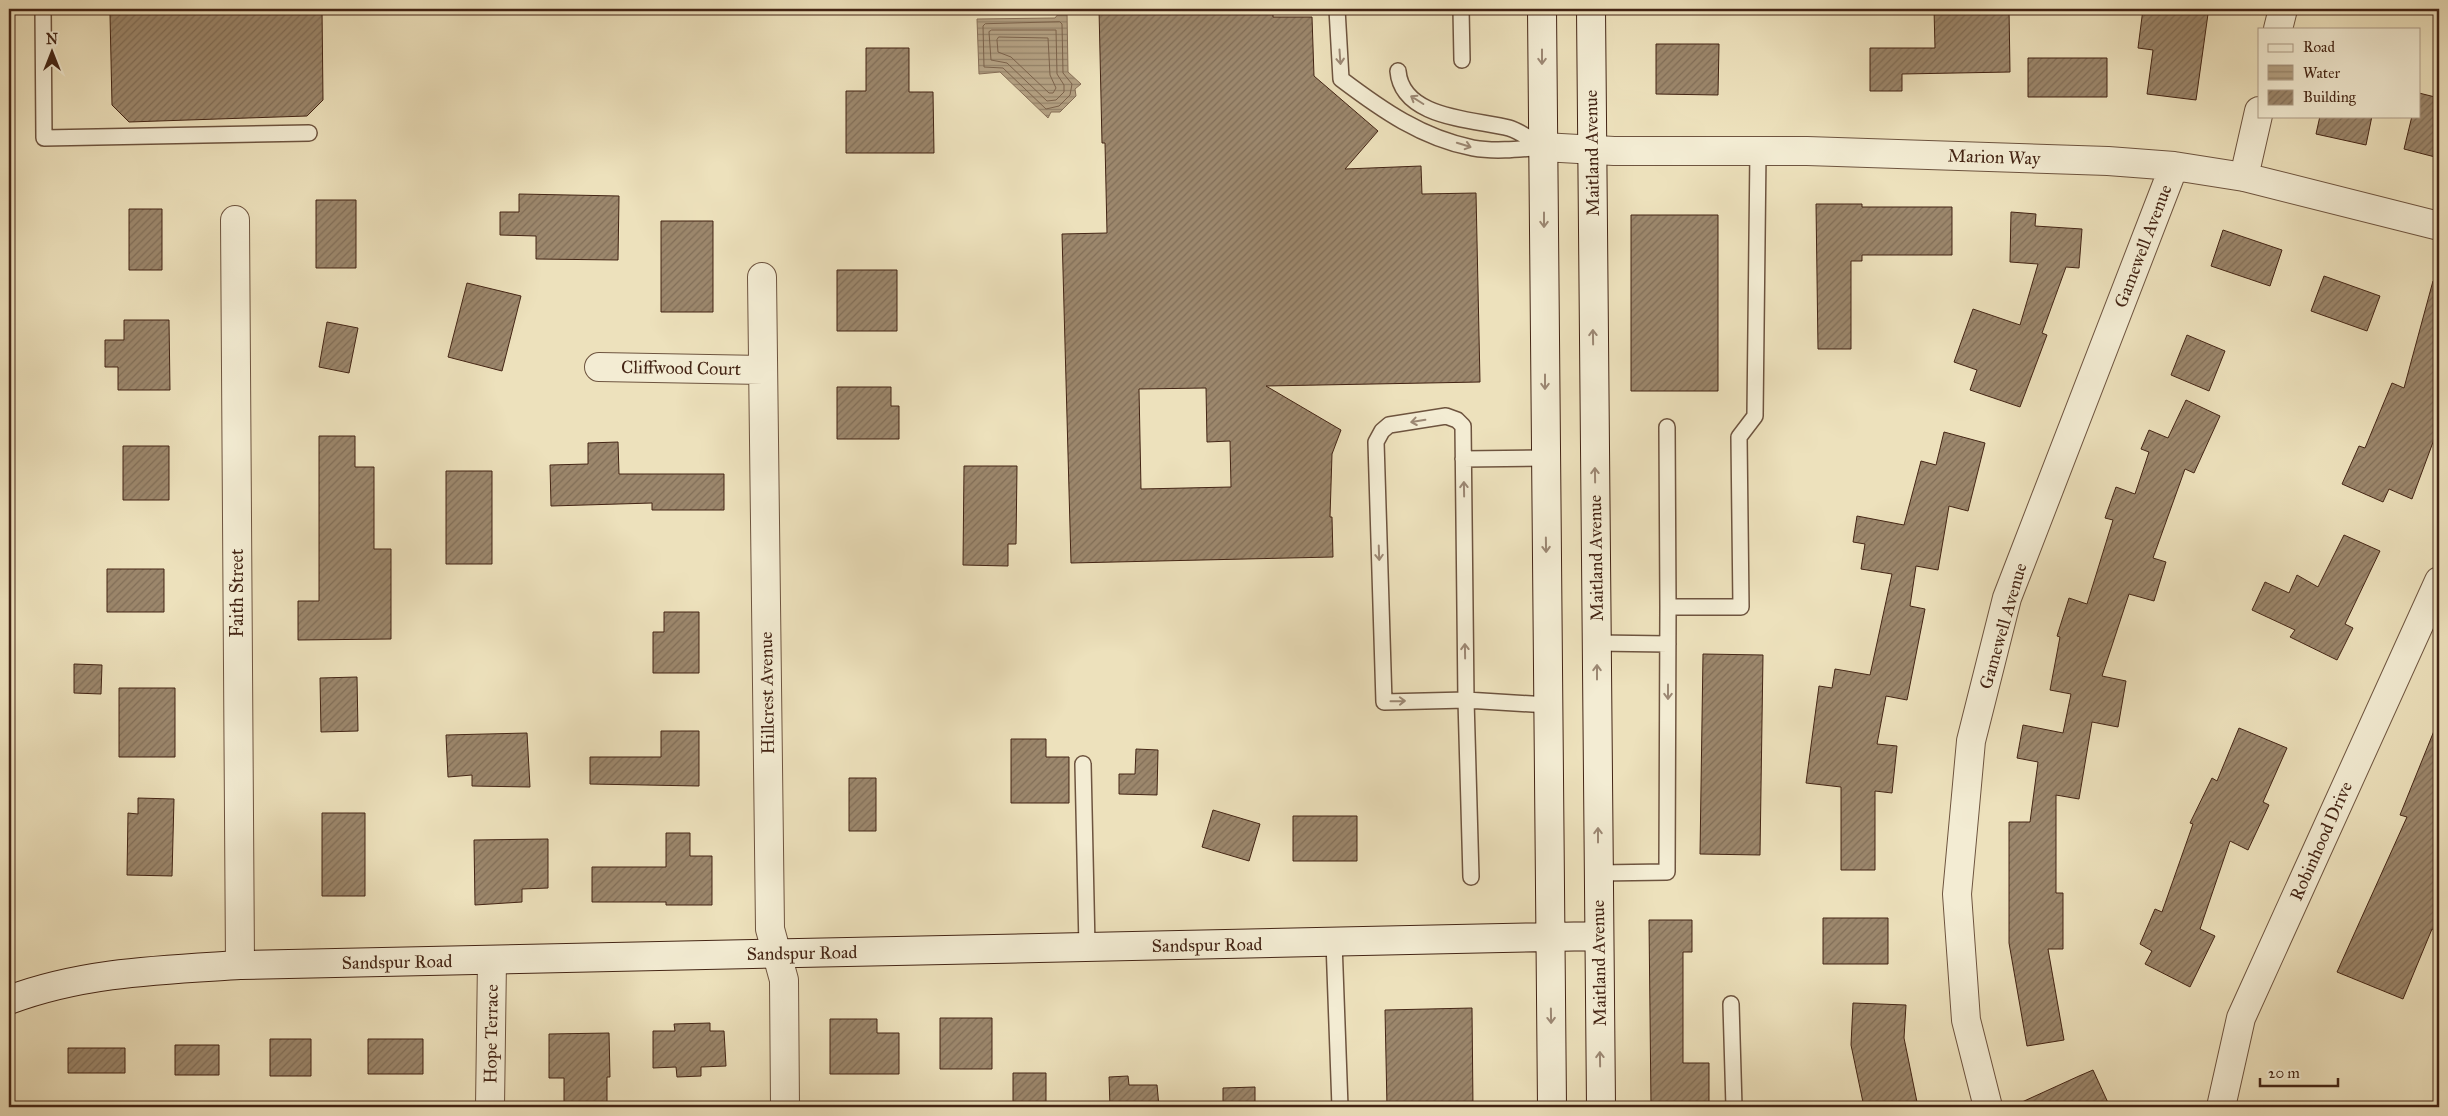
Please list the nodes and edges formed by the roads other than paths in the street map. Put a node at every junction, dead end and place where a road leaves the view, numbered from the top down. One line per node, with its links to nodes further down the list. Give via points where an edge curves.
1 (43, 9): 11 (lane, via 44,138)
2 (1337, 9): 12 (lane, one-way to 12, via 1342,79 1384,112 1414,128 1474,148)
3 (1460, 9): 8 (lane)
4 (1542, 9): 12 (street, one-way to 12)
5 (1591, 9): 13 (street, Maitland Avenue)
6 (2283, 9): 7 (street)
7 (2278, 28)
8 (1462, 60)
9 (1398, 71): 12 (lane, one-way to 9, via 1511,128 1452,118 1428,107 1408,95 1399,84)
10 (2258, 115): 16 (street)
11 (309, 133)
12 (1543, 147): 13 (street, Marion Way); 23 (street, one-way to 23)
13 (1592, 150): 14 (street, Marion Way); 27 (street, Maitland Avenue, one-way to 13)
14 (1758, 151): 15 (street, Marion Way, via 2098,160); 26 (lane, via 1755,416 1739,438 1740,608)
15 (2174, 166): 16 (street, Marion Way); 49 (street, Gamewell Avenue, via 2008,598 1971,741 1957,894 1966,1020)
16 (2244, 177): 18 (street, Marion Way)
17 (235, 220): 40 (street, Faith Street)
18 (2439, 226)
19 (762, 277): 21 (street, Hillcrest Avenue)
20 (600, 367): 21 (street, Cliffwood Court)
21 (763, 370): 38 (street, Hillcrest Avenue, via 770,928)
22 (1667, 427): 26 (lane)
23 (1545, 458): 24 (lane); 30 (street, one-way to 30)
24 (1463, 459): 29 (lane, one-way to 24); 29 (lane, one-way to 29, via 1463,426 1446,416 1389,425 1376,442 1384,702)
25 (2439, 581): 50 (street, Robinhood Drive, via 2241,1018)
26 (1668, 608): 28 (lane)
27 (1597, 643): 28 (lane); 32 (street, Maitland Avenue, one-way to 27)
28 (1668, 644): 32 (lane, one-way to 32, via 1667,872)
29 (1466, 700): 30 (lane); 33 (lane)
30 (1548, 705): 35 (street)
31 (1083, 764): 37 (lane)
32 (1598, 873): 34 (street, Maitland Avenue)
33 (1471, 877)
34 (1599, 936): 35 (street, Sandspur Road); 47 (street, Maitland Avenue, one-way to 34)
35 (1550, 937): 36 (street, Sandspur Road); 46 (street, one-way to 46)
36 (1334, 942): 37 (street, Sandspur Road); 45 (lane)
37 (1087, 948): 38 (street, Sandspur Road)
38 (777, 953): 39 (street, Sandspur Road); 44 (street, Hillcrest Avenue, via 784,980)
39 (492, 960): 40 (street, Sandspur Road); 43 (street, Hope Terrace)
40 (240, 965): 41 (street, Sandspur Road, via 121,972 40,988)
41 (9, 1000)
42 (1731, 1004): 48 (lane)
43 (490, 1107)
44 (785, 1107)
45 (1340, 1107)
46 (1552, 1107)
47 (1601, 1107)
48 (1734, 1107)
49 (1988, 1107)
50 (2221, 1107)

